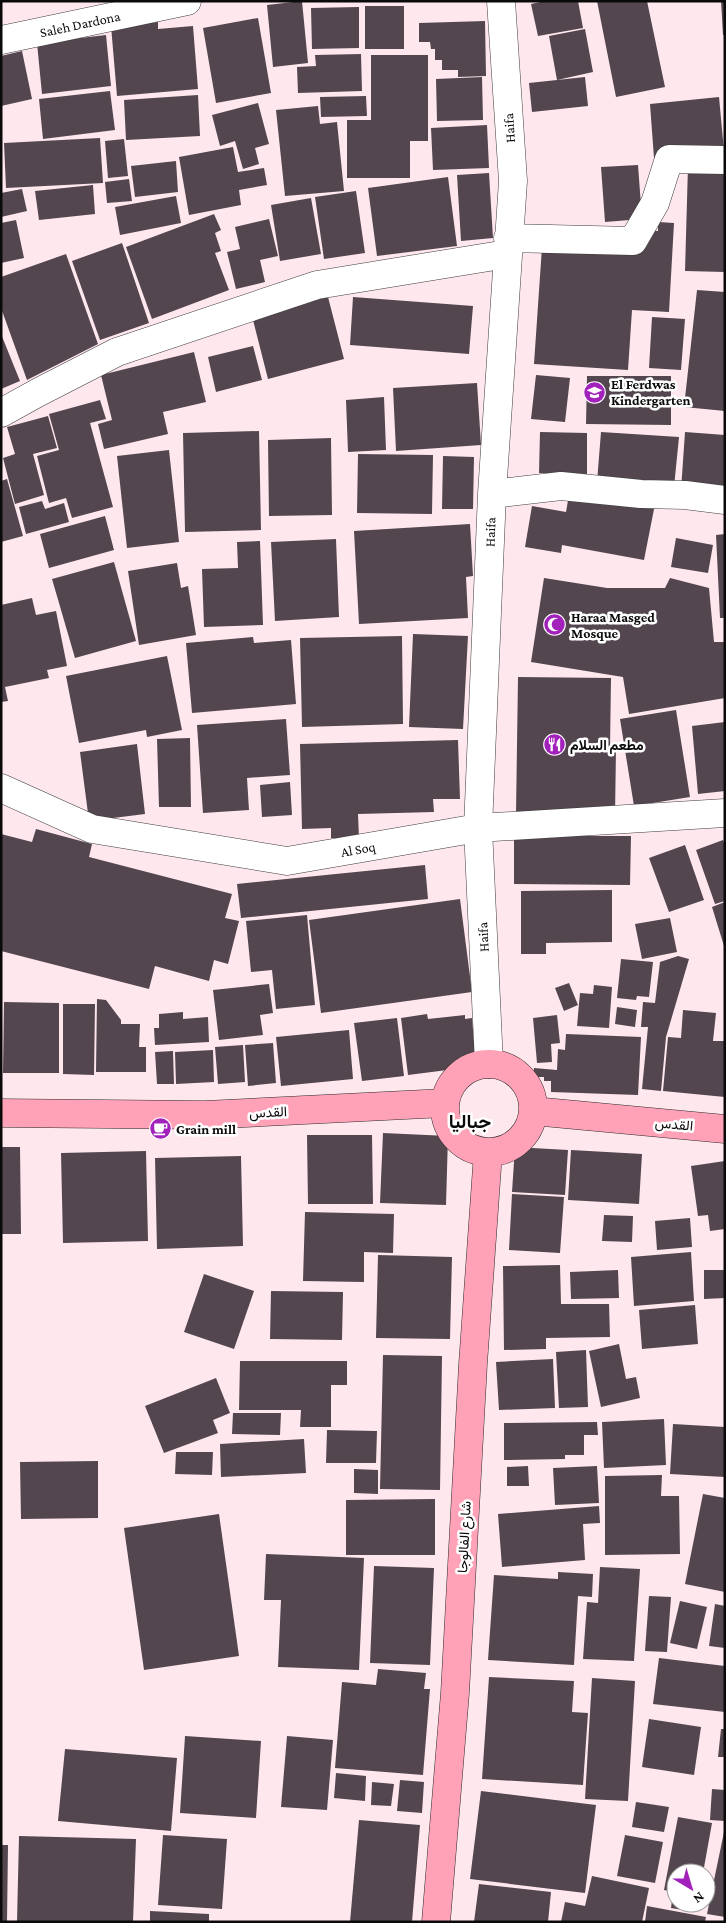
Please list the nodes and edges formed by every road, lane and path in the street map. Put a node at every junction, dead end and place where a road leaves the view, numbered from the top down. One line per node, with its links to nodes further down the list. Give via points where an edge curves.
1 (187, 1): 3 (street, Saleh Dardona)
2 (501, 1): 5 (street, Haifa, via 513,181)
3 (1, 40)
4 (725, 160): 5 (street, via 668,159 655,203 633,240)
5 (507, 246): 6 (street, via 317,285 117,352); 7 (street, Haifa)
6 (1, 414)
7 (492, 494): 8 (street, via 561,486); 11 (street, Haifa)
8 (725, 500)
9 (1, 788): 11 (street, Al Soq, via 92,829 287,861)
10 (725, 813): 11 (street, Al Soq)
11 (478, 828): 12 (street, Haifa)
12 (490, 1064): 13 (main road, via 465,1071 448,1091); 14 (main road, via 504,1066 516,1073 526,1084)
13 (445, 1103): 15 (main road, القدس, via 205,1115); 17 (main road, via 446,1118 461,1143 474,1150)
14 (534, 1111): 16 (main road, القدس); 17 (main road, via 524,1136 514,1145)
15 (1, 1113)
16 (725, 1129)
17 (488, 1152): 18 (main road, شارع الفالوجا, via 455,1692)
18 (436, 1922)

